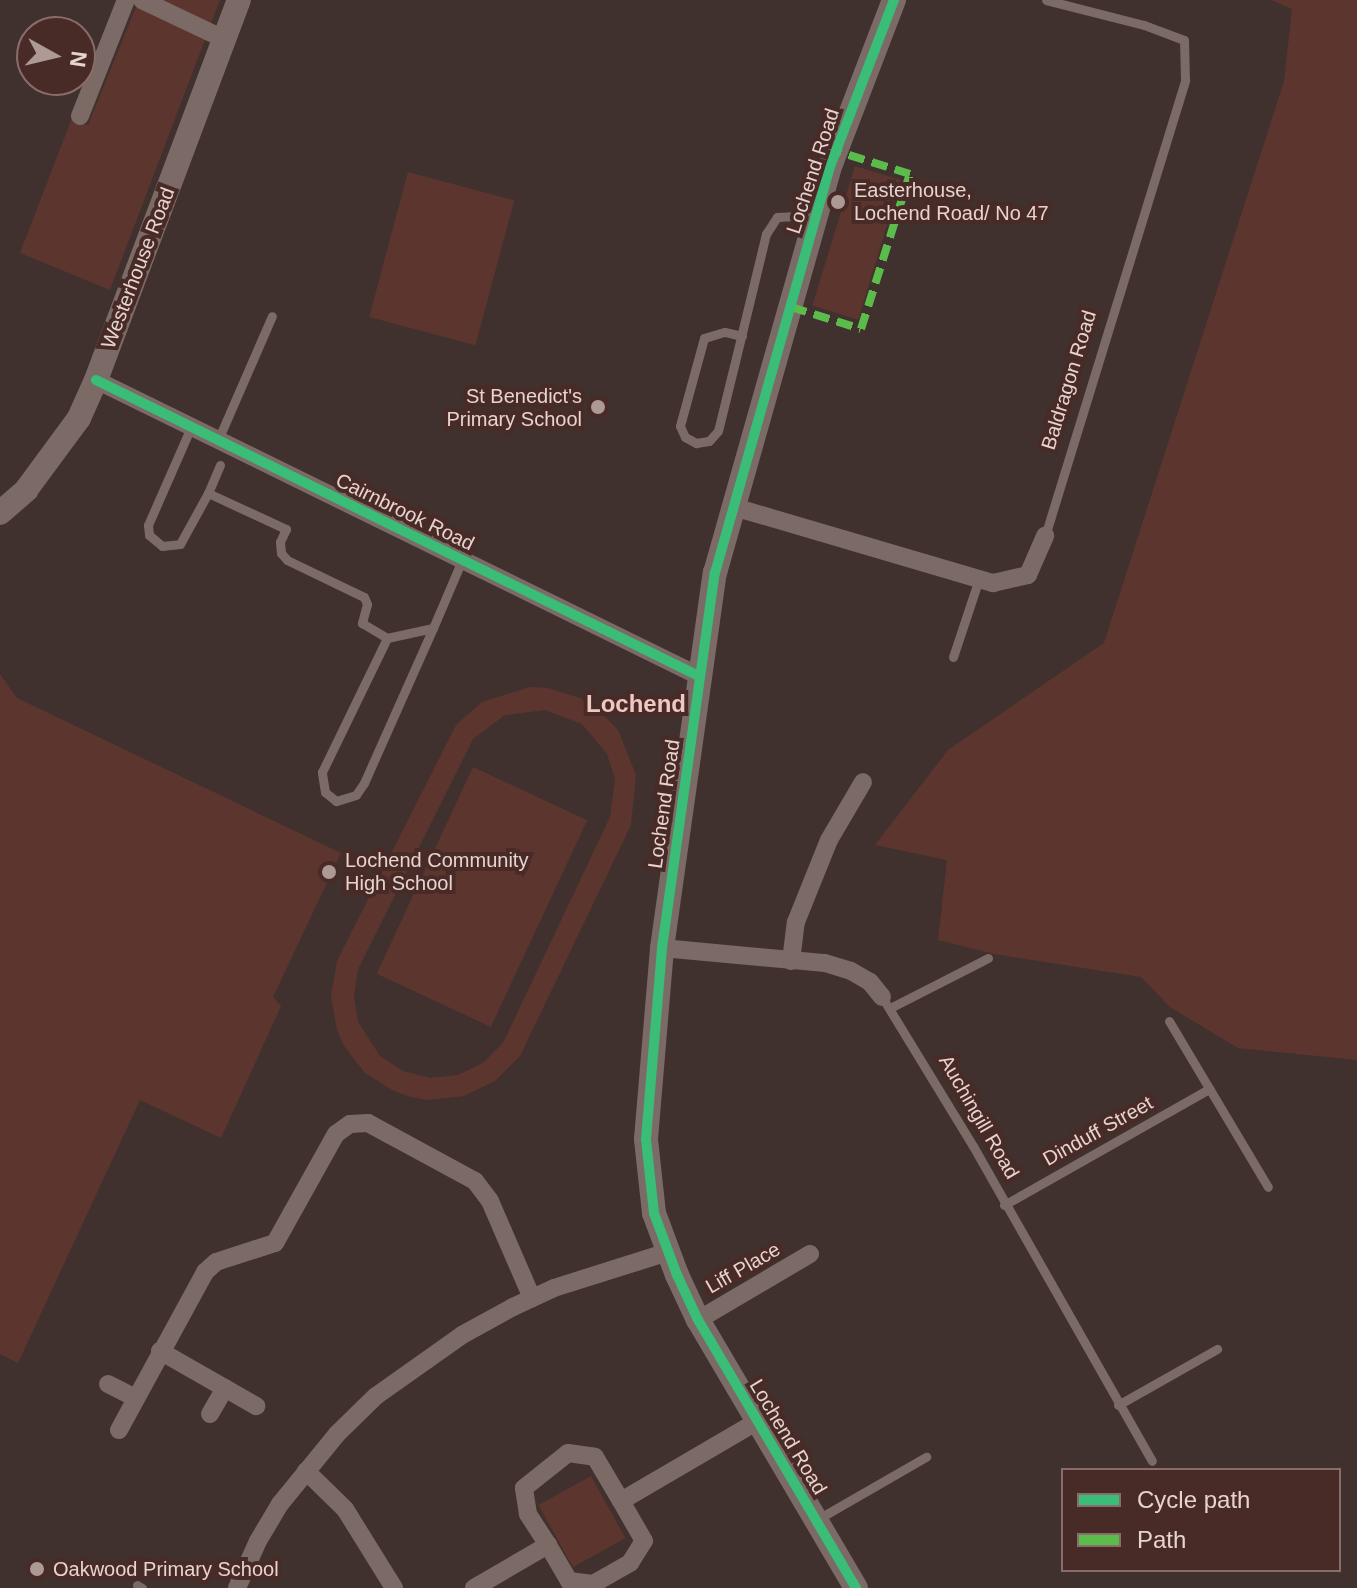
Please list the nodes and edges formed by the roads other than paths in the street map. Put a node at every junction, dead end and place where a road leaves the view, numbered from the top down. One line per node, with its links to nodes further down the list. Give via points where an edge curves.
1 (126, 0): 7 (street)
2 (142, 0): 6 (street)
3 (239, 0): 6 (street, Westerhouse Road)
4 (894, 0): 8 (street, Lochend Road, via 831,164)
5 (1046, 0): 18 (lane, Baldragon Road, via 1184,40 1185,80)
6 (224, 39): 11 (street, Westerhouse Road)
7 (80, 116)
8 (815, 221): 10 (lane, via 777,217 766,234); 16 (street, Lochend Road)
9 (272, 316): 13 (lane)
10 (742, 336): 10 (lane, via 718,431 709,441 696,443 680,426 704,338 724,332)
11 (96, 380): 12 (street, Cairnbrook Road); 17 (street, Westerhouse Road, via 79,418 26,490)
12 (191, 427): 13 (street, Cairnbrook Road); 15 (lane, via 148,525 149,535 162,546 180,544)
13 (218, 440): 19 (street, Cairnbrook Road)
14 (220, 465): 15 (lane)
15 (208, 493): 22 (lane, via 286,529 280,542 287,560 364,597 362,623)
16 (734, 507): 20 (street, Baldragon Road); 24 (street, Lochend Road, via 715,573)
17 (0, 513)
18 (1045, 536): 20 (street, Baldragon Road, via 1028,575 993,583)
19 (462, 560): 21 (lane); 24 (street, Cairnbrook Road)
20 (979, 579): 23 (lane)
21 (433, 628): 22 (lane); 22 (lane, via 364,783 356,795 336,801 325,792 322,772)
22 (387, 638)
23 (953, 657)
24 (699, 676): 26 (street, Lochend Road)
25 (863, 782): 28 (street, via 829,840 796,922)
26 (662, 948): 28 (street, Auchingill Road); 34 (street, Lochend Road, via 646,1139 650,1191)
27 (988, 958): 29 (lane)
28 (791, 961): 29 (street, Auchingill Road, via 851,971 870,982)
29 (886, 1002): 33 (lane, Auchingill Road)
30 (1169, 1021): 31 (lane)
31 (1209, 1089): 32 (lane); 33 (lane, Dinduff Street)
32 (1268, 1187)
33 (1004, 1205): 43 (lane, Auchingill Road)
34 (668, 1252): 36 (street); 37 (street, Lochend Road)
35 (810, 1254): 37 (street, Liff Place)
36 (532, 1298): 39 (street, via 490,1201 475,1181 360,1122 336,1134 275,1243 209,1267); 50 (street, via 462,1335 376,1396)
37 (698, 1320): 46 (street, Lochend Road)
38 (1217, 1349): 43 (lane)
39 (160, 1351): 41 (street); 42 (street)
40 (108, 1384): 42 (street)
41 (225, 1388): 44 (street); 45 (street)
42 (136, 1398): 47 (street)
43 (1118, 1405): 49 (lane, Auchingill Road)
44 (256, 1406)
45 (210, 1414)
46 (758, 1421): 51 (street); 52 (street, Lochend Road)
47 (119, 1430)
48 (926, 1457): 52 (lane)
49 (1152, 1461)
50 (306, 1471): 54 (street, via 261,1536); 55 (street, via 345,1509)
51 (621, 1501): 53 (street, via 644,1541 630,1563 593,1584 569,1581); 53 (street, via 595,1457 568,1453 524,1488 528,1514)
52 (817, 1520): 57 (street, Lochend Road)
53 (548, 1545): 56 (street)
54 (237, 1588)
55 (394, 1588)
56 (474, 1588)
57 (856, 1588)

